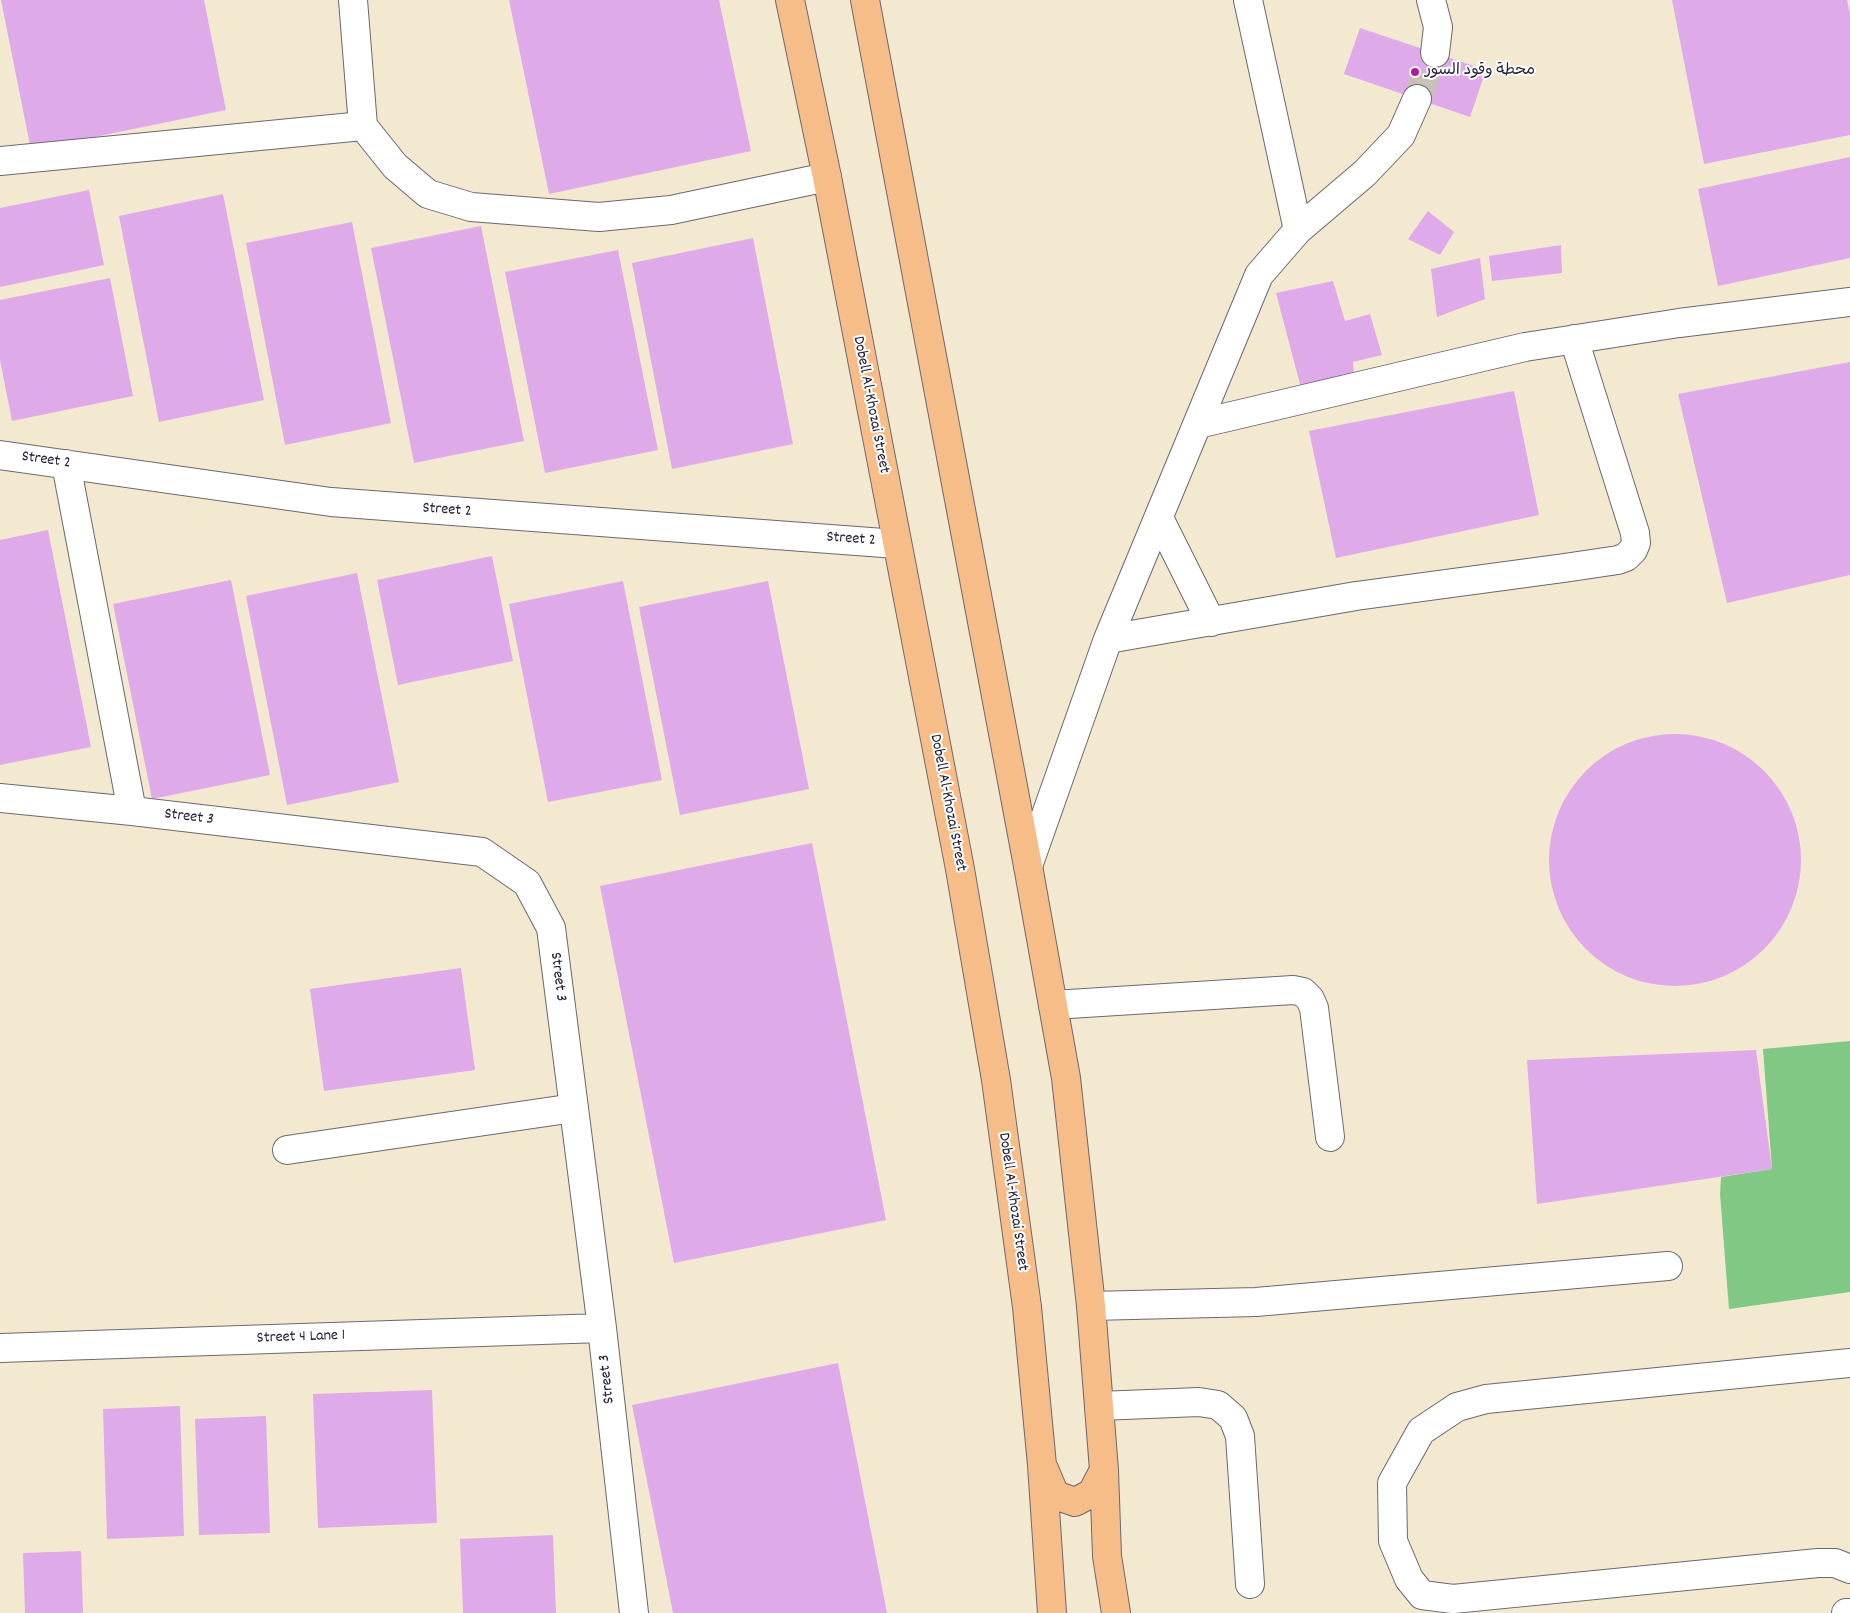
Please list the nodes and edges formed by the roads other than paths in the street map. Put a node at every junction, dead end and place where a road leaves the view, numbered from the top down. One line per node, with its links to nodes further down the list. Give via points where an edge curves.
1 (353, 0): 8 (street)
2 (790, 0): 10 (main road, Dobell Al-Khozai Street)
3 (865, 0): 23 (main road)
4 (1248, 0): 11 (street)
5 (1431, 0): 6 (street, via 1438,27)
6 (1435, 54)
7 (1417, 99): 11 (street, via 1401,135 1365,174)
8 (363, 126): 9 (street); 10 (street, via 395,166 428,194 471,207 599,217 670,210)
9 (0, 161)
10 (827, 177): 18 (main road, Dobell Al-Khozai Street)
11 (1298, 230): 14 (street, via 1259,275)
12 (1850, 302): 13 (street)
13 (1574, 339): 14 (street, via 1524,347); 19 (street, via 1635,534 1636,543 1626,557 1356,596)
14 (1198, 424): 17 (street)
15 (0, 456): 16 (street, Street 2)
16 (66, 464): 18 (street, Street 2, via 332,502); 22 (street)
17 (1159, 518): 19 (street); 20 (street)
18 (897, 544): 34 (main road, Dobell Al-Khozai Street, via 958,859 996,1080 1027,1307)
19 (1211, 622): 20 (street)
20 (1108, 639): 23 (street)
21 (0, 798): 22 (street, Street 3)
22 (132, 811): 25 (street, Street 3, via 482,852 527,883 551,928)
23 (1028, 866): 24 (main road)
24 (1053, 1005): 26 (street, via 1293,990 1303,992 1314,1008); 29 (main road, via 1066,1078)
25 (574, 1108): 27 (street); 30 (street, Street 3)
26 (1330, 1137)
27 (287, 1150)
28 (1668, 1266): 29 (street, via 1256,1302)
29 (1091, 1306): 33 (main road)
30 (602, 1328): 31 (street, Street 4 Lane 1); 38 (street, Street 3)
31 (0, 1348)
32 (1850, 1363): 36 (street, via 1486,1399 1457,1407 1422,1431 1392,1483 1393,1541 1409,1578 1422,1595 1453,1599 1818,1563 1835,1563)
33 (1099, 1406): 35 (main road); 37 (street, via 1199,1402 1218,1405 1233,1418 1240,1436)
34 (1042, 1465): 35 (main road, via 1055,1495 1075,1502 1092,1493); 39 (main road, Dobell Al-Khozai Street)
35 (1104, 1470): 40 (main road, via 1107,1556)
36 (1850, 1569)
37 (1250, 1584)
38 (634, 1613)
39 (1052, 1613)
40 (1116, 1613)
41 (1846, 1613): 42 (street)
42 (1850, 1613)

